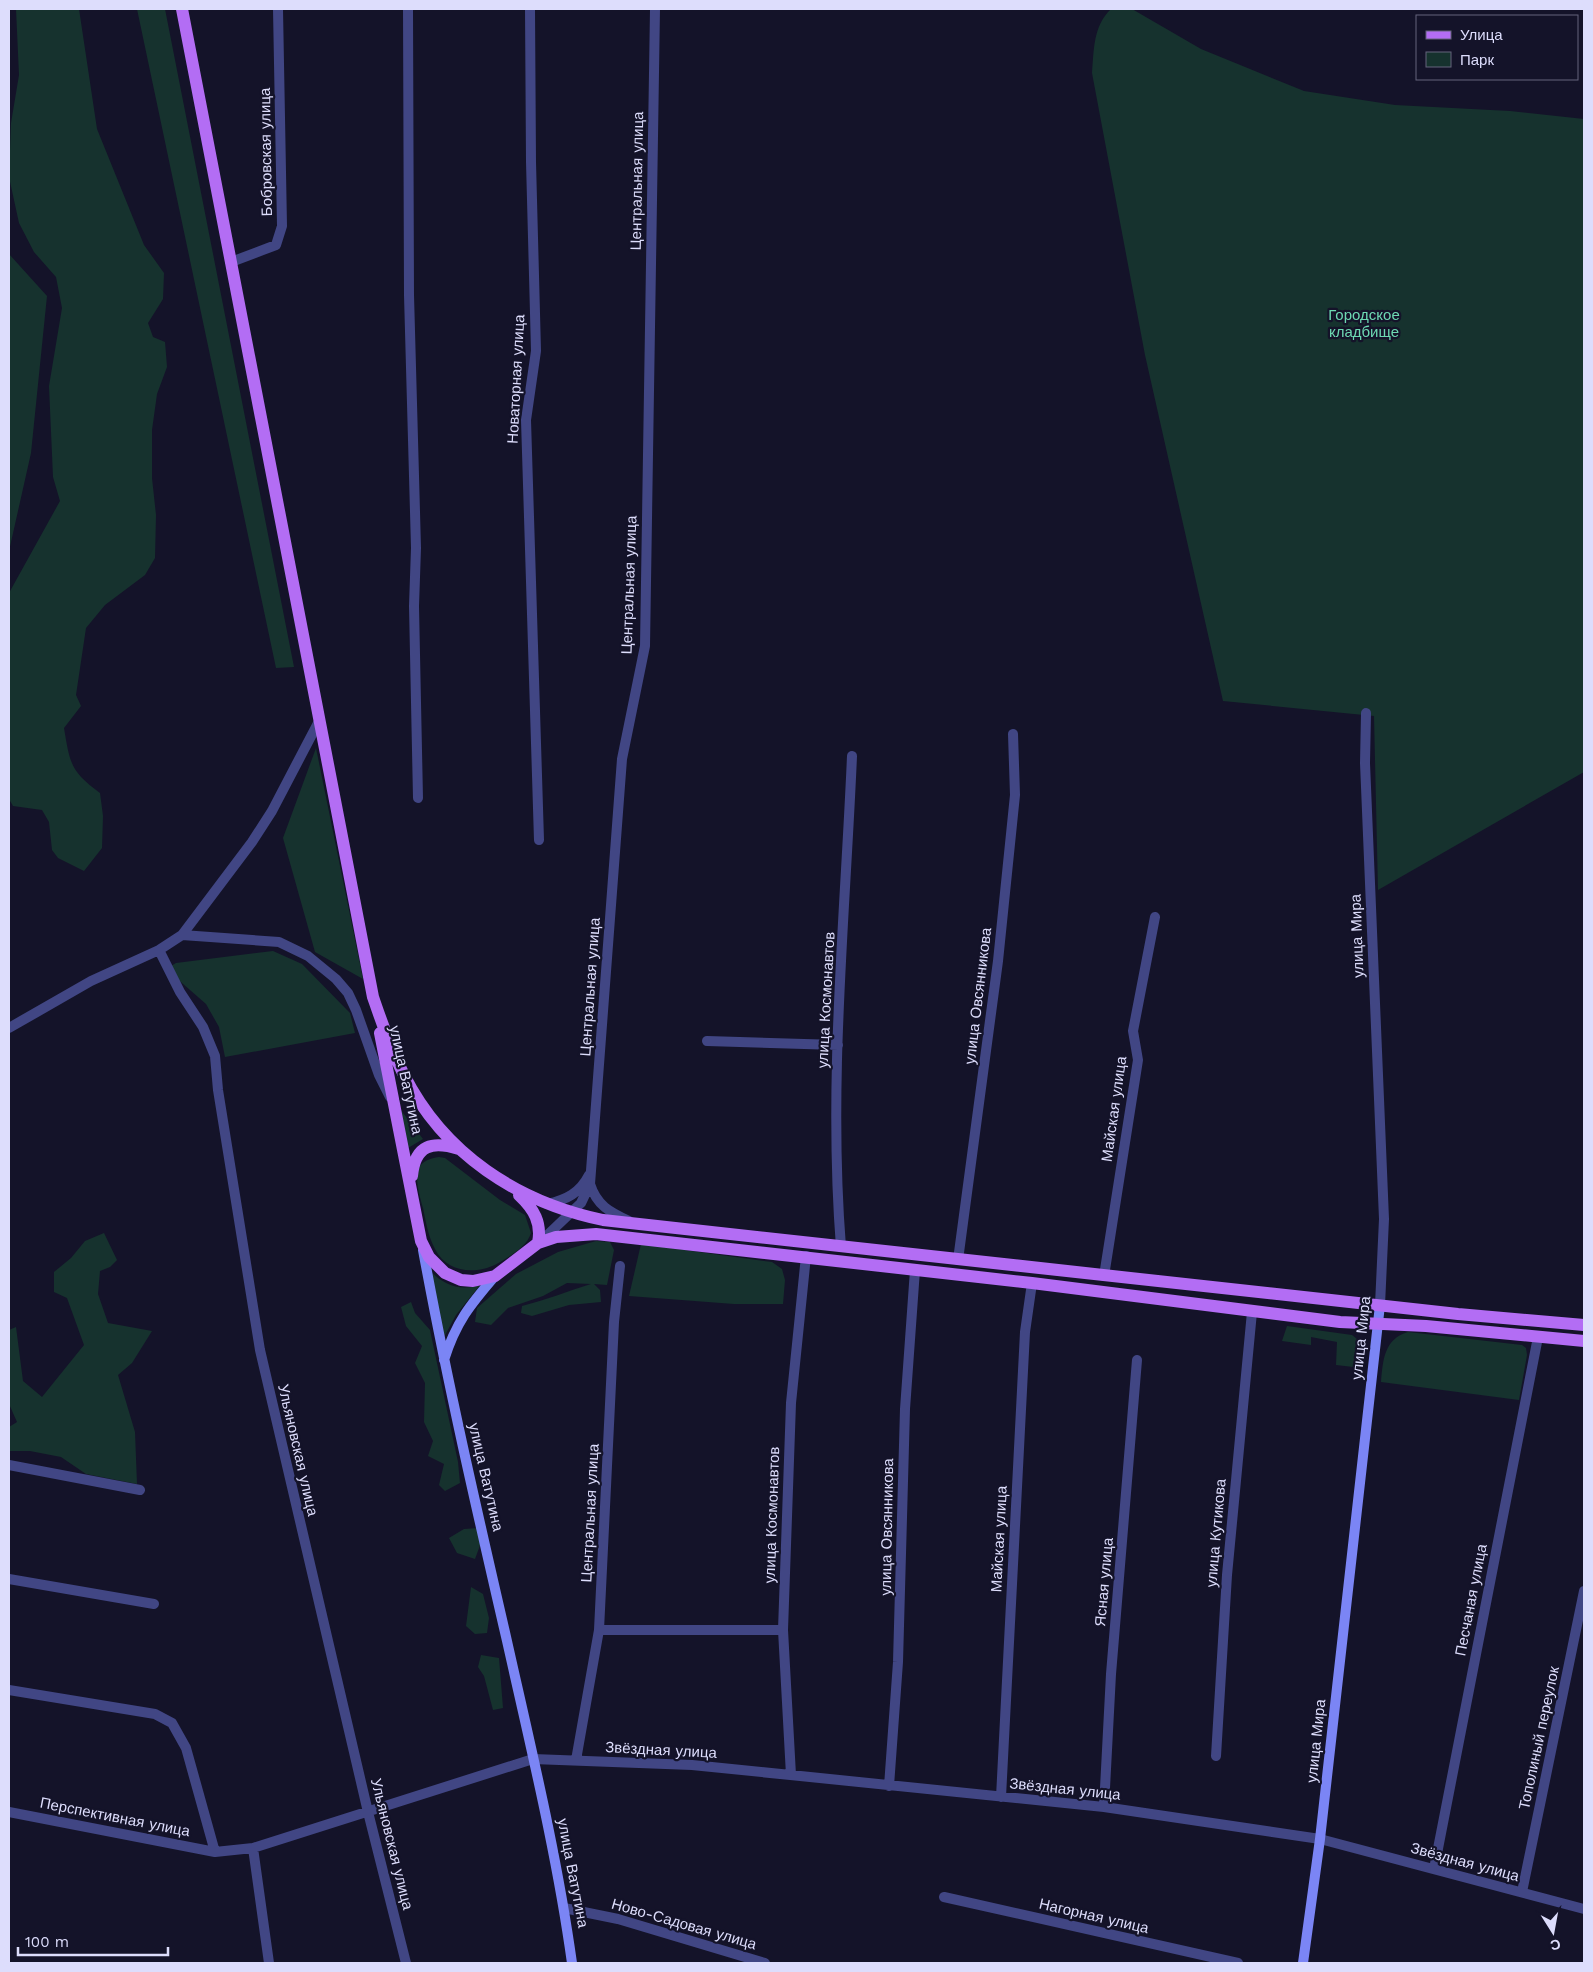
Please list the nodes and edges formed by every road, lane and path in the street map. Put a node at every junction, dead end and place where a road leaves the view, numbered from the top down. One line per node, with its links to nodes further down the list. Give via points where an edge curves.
1 (182, 9): 6 (main road)
2 (278, 9): 6 (street, Бобровская улица, via 282,226 276,245)
3 (408, 9): 11 (street, via 409,294)
4 (530, 9): 12 (street, Новаторная улица, via 536,350 526,420)
5 (655, 9): 22 (street, Центральная улица, via 645,646 622,759)
6 (232, 262): 8 (main road)
7 (1366, 713): 39 (street, улица Мира, via 1365,763 1384,1219)
8 (318, 722): 14 (street, via 272,811); 16 (main road)
9 (1013, 734): 33 (street, улица Овсянникова, via 1015,795 998,960)
10 (852, 756): 19 (street, улица Космонавтов)
11 (418, 798)
12 (539, 840)
13 (1155, 917): 37 (street, Майская улица, via 1133,1031 1138,1060)
14 (182, 935): 15 (street); 20 (street, via 279,942 308,956 336,978 356,1010 379,1074)
15 (159, 950): 17 (street, via 90,981); 63 (street, Ульяновская улица, via 180,992 203,1027 215,1056 260,1350)
16 (373, 997): 20 (main road, улица Ватутина); 21 (main road, via 404,1075 437,1125)
17 (9, 1028)
18 (707, 1041): 19 (street)
19 (838, 1045): 31 (street, улица Космонавтов, via 836,1180)
20 (396, 1108): 23 (main road, улица Ватутина)
21 (459, 1149): 23 (main road, via 443,1144 425,1148 413,1166); 25 (main road)
22 (591, 1170): 24 (street, Центральная улица); 26 (street, via 576,1192 566,1199)
23 (411, 1184): 29 (main road, улица Ватутина)
24 (590, 1184): 27 (street, Центральная улица); 28 (street, via 598,1202 606,1210)
25 (514, 1190): 26 (main road); 30 (main road, via 535,1214 540,1229)
26 (546, 1204): 27 (main road)
27 (572, 1213): 28 (main road); 30 (street, Центральная улица)
28 (632, 1222): 31 (main road)
29 (421, 1241): 36 (main road, via 437,1267 452,1278 473,1281); 45 (main road, улица Ватутина)
30 (538, 1243): 32 (main road, via 556,1237 596,1234); 36 (main road)
31 (841, 1246): 33 (main road)
32 (806, 1256): 35 (main road); 53 (street, улица Космонавтов, via 791,1403)
33 (958, 1260): 37 (main road)
34 (620, 1266): 52 (street, Центральная улица, via 614,1322)
35 (915, 1270): 38 (main road); 59 (street, улица Овсянникова, via 905,1409 898,1662)
36 (495, 1276): 45 (main road, via 462,1315)
37 (1104, 1276): 39 (main road)
38 (1032, 1283): 40 (main road); 60 (street, Майская улица, via 1025,1332)
39 (1380, 1305): 41 (main road, улица Мира); 42 (main road)
40 (1252, 1312): 41 (main road); 55 (street, улица Кутикова, via 1227,1575)
41 (1378, 1324): 43 (main road); 64 (main road, улица Мира)
42 (1584, 1325)
43 (1538, 1337): 44 (main road); 67 (street, Песчаная улица)
44 (1584, 1341)
45 (444, 1360): 56 (main road, улица Ватутина)
46 (1137, 1360): 61 (street, Ясная улица, via 1111,1674)
47 (9, 1465): 48 (street)
48 (140, 1490)
49 (9, 1579): 51 (street)
50 (1584, 1591): 68 (street, Тополиный переулок)
51 (154, 1604)
52 (599, 1630): 53 (street); 57 (street, Центральная улица)
53 (783, 1630): 58 (street, улица Космонавтов)
54 (9, 1690): 66 (street, Перспективная улица, via 155,1714 172,1724 186,1748)
55 (1216, 1756)
56 (534, 1759): 57 (street, Звёздная улица); 63 (street, Звёздная улица); 70 (main road, улица Ватутина)
57 (576, 1760): 58 (street, Звёздная улица, via 692,1765)
58 (791, 1775): 59 (street, Звёздная улица)
59 (888, 1786): 60 (street, Звёздная улица)
60 (1001, 1797): 61 (street, Звёздная улица)
61 (1104, 1807): 64 (street, Звёздная улица)
62 (9, 1812): 66 (street, Перспективная улица)
63 (368, 1812): 65 (street, Перспективная улица); 73 (street, Ульяновская улица)
64 (1320, 1839): 67 (street, Звёздная улица); 77 (main road, улица Мира)
65 (253, 1848): 66 (street, Перспективная улица); 72 (street)
66 (215, 1852)
67 (1434, 1869): 68 (street, Звёздная улица)
68 (1522, 1892): 71 (street, Звёздная улица)
69 (944, 1897): 76 (street, Нагорная улица)
70 (564, 1908): 74 (main road, улица Ватутина); 75 (street, Ново-Садовая улица, via 618,1919)
71 (1584, 1909)
72 (269, 1963)
73 (406, 1963)
74 (572, 1963)
75 (765, 1963)
76 (1238, 1963)
77 (1303, 1963)

